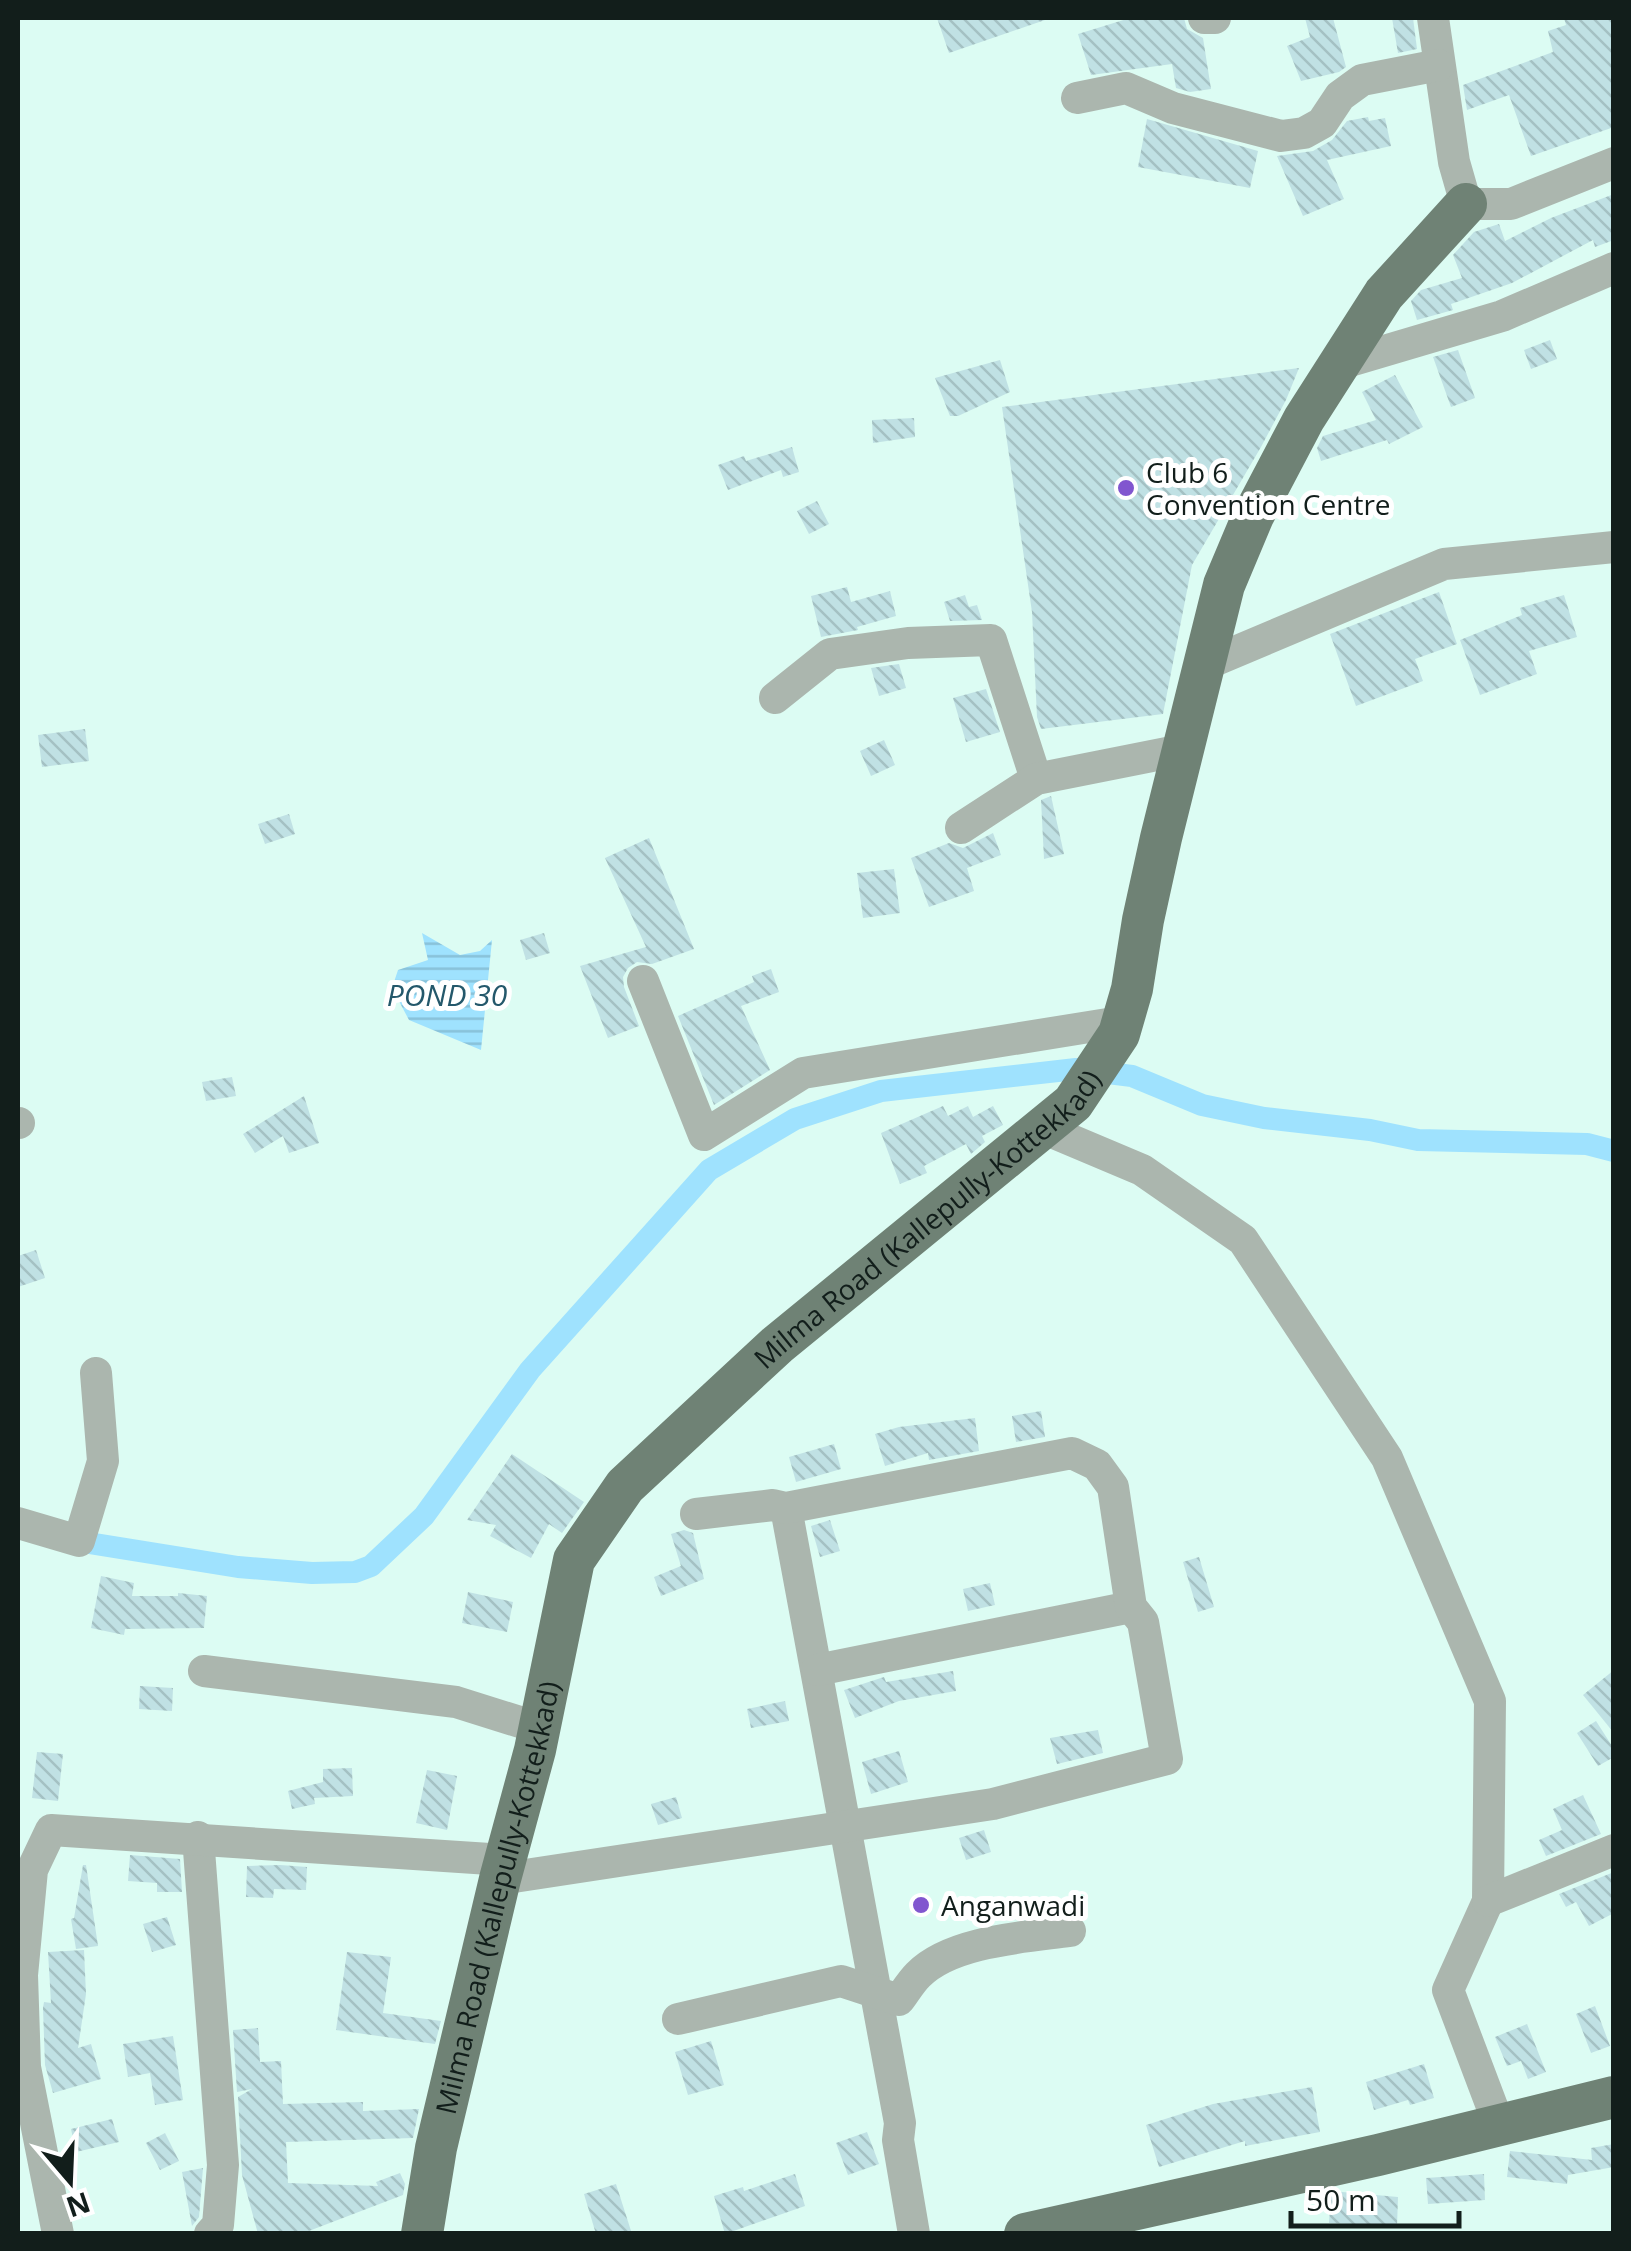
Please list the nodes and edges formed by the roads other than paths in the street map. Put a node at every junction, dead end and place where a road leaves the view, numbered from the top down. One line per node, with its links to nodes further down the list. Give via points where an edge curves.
1 (1204, 18): 2 (street)
2 (1215, 18)
3 (1433, 18): 4 (street)
4 (1439, 65): 5 (street, via 1362,80 1340,96 1322,123 1280,136 1173,108 1126,88); 7 (street)
5 (1077, 98)
6 (1614, 163): 7 (street, via 1511,204)
7 (1466, 204): 9 (main road, Milma Road (Kallepully-Kottekkad), via 1384,294)
8 (1614, 268): 9 (street, via 1502,316)
9 (1340, 364): 11 (main road, Milma Road (Kallepully-Kottekkad), via 1253,516 1224,585)
10 (1614, 547): 11 (street, via 1444,564)
11 (1204, 665): 13 (main road, Milma Road (Kallepully-Kottekkad))
12 (775, 698): 14 (street, via 830,654 908,642 991,640)
13 (1182, 750): 14 (street); 17 (main road, Milma Road (Kallepully-Kottekkad))
14 (1036, 779): 15 (street)
15 (961, 828)
16 (642, 981): 17 (street, via 704,1135 802,1072)
17 (1120, 1028): 18 (main road, Milma Road (Kallepully-Kottekkad))
18 (1056, 1115): 26 (main road, Milma Road (Kallepully-Kottekkad), via 777,1345 625,1486 574,1560); 31 (street, via 1243,1240 1387,1458 1490,1701)
19 (96, 1373): 22 (street, via 103,1461 79,1541)
20 (786, 1508): 21 (street); 23 (street, via 1072,1453 1098,1465 1113,1487); 24 (street)
21 (696, 1514)
22 (18, 1523)
23 (1132, 1607): 24 (street); 27 (street, via 1143,1622 1167,1759 993,1804)
24 (817, 1670): 27 (street)
25 (204, 1671): 26 (street, via 456,1702)
26 (539, 1728): 30 (main road, Milma Road (Kallepully-Kottekkad))
27 (844, 1826): 30 (street); 33 (street)
28 (198, 1837): 30 (street); 37 (street, via 52,1830 32,1870 22,1974 24,2067); 38 (street, via 222,2165 218,2225)
29 (1614, 1850): 31 (street)
30 (502, 1870): 39 (main road, Milma Road (Kallepully-Kottekkad))
31 (1488, 1901): 36 (street, via 1448,1990)
32 (1070, 1932): 33 (street, via 945,1956 899,2000)
33 (876, 1992): 34 (street, via 840,1981); 40 (street)
34 (678, 2019)
35 (1614, 2097): 36 (main road)
36 (1499, 2126): 41 (main road)
37 (58, 2234)
38 (210, 2234)
39 (422, 2234)
40 (914, 2234)
41 (1025, 2234)

